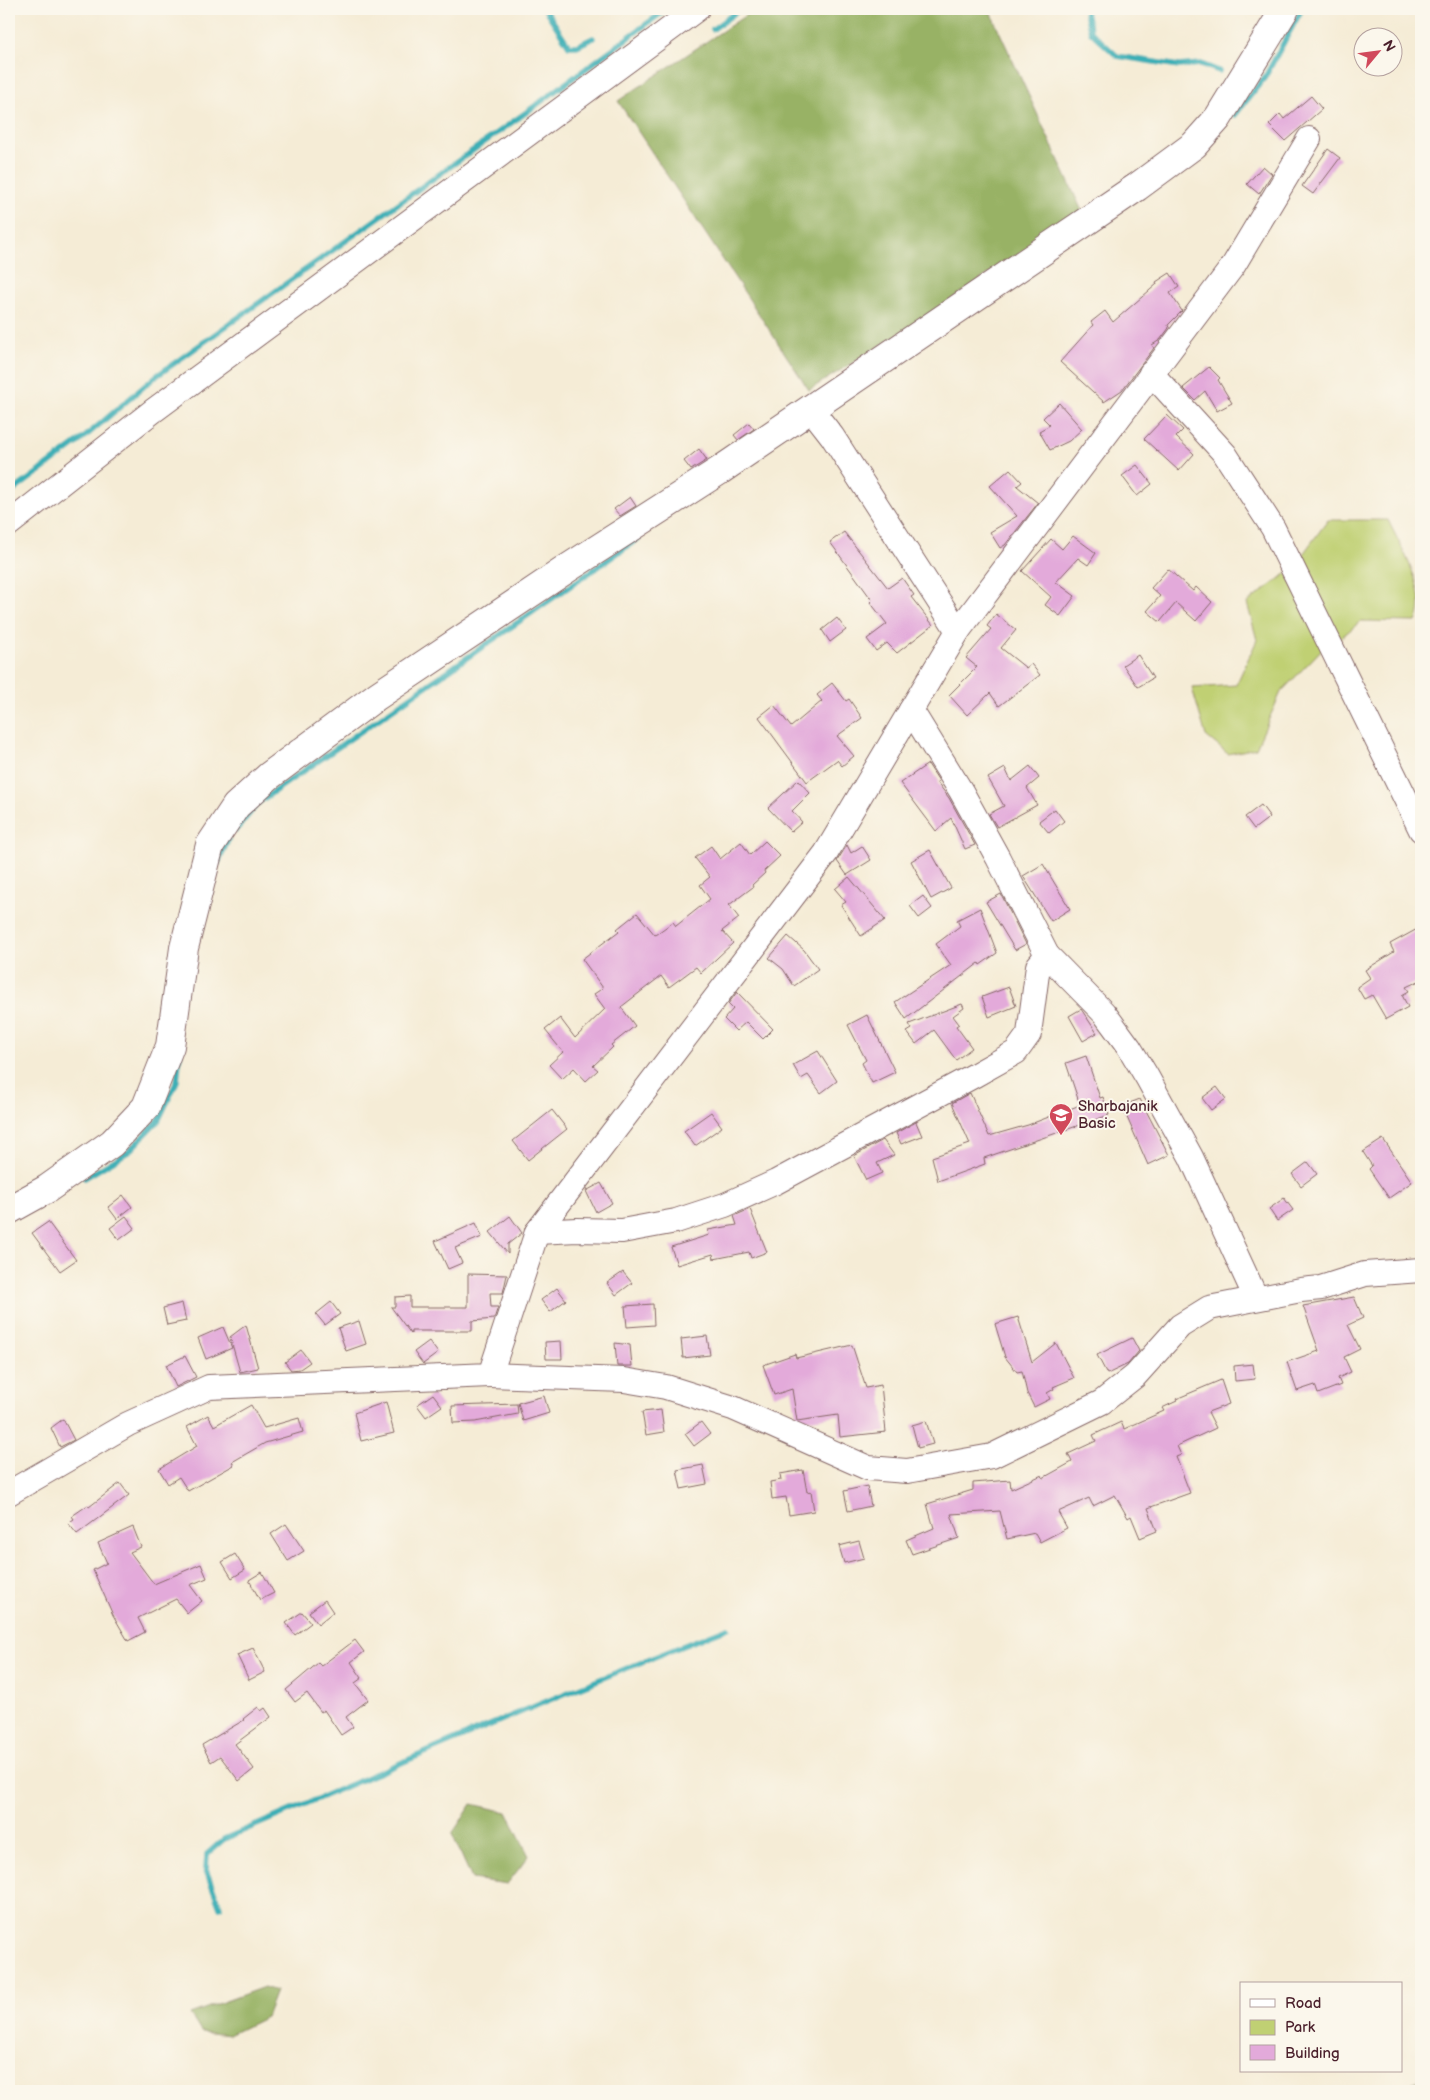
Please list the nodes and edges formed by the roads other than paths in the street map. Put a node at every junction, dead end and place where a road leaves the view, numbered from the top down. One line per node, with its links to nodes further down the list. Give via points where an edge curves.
1 (697, 9): 6 (street, via 153,411)
2 (1285, 9): 5 (street, via 1218,118 1194,145)
3 (1308, 139): 4 (street, via 1233,266)
4 (1151, 373): 7 (street); 9 (street, via 1225,454 1273,528)
5 (811, 409): 7 (street, via 832,436); 11 (street, via 377,696 269,776 236,806 210,845 184,948 170,1046 146,1107 112,1143 46,1189)
6 (9, 524)
7 (958, 631): 8 (street)
8 (911, 710): 10 (street, via 974,816); 12 (street, via 826,853)
9 (1421, 830)
10 (1047, 955): 12 (street, via 1038,966 1029,1034 1016,1052 975,1075 776,1182 725,1205 676,1221 622,1231); 14 (street, via 1104,1013 1134,1054 1192,1157)
11 (9, 1210)
12 (537, 1232): 15 (street)
13 (1421, 1270): 14 (street, via 1365,1274 1321,1288)
14 (1256, 1298): 15 (street, via 1209,1308 1180,1326 1135,1376 1102,1402 1034,1437 992,1456 907,1471 868,1468 732,1408 666,1387 624,1380)
15 (490, 1375): 16 (street, via 209,1387 128,1424)
16 (9, 1493)

